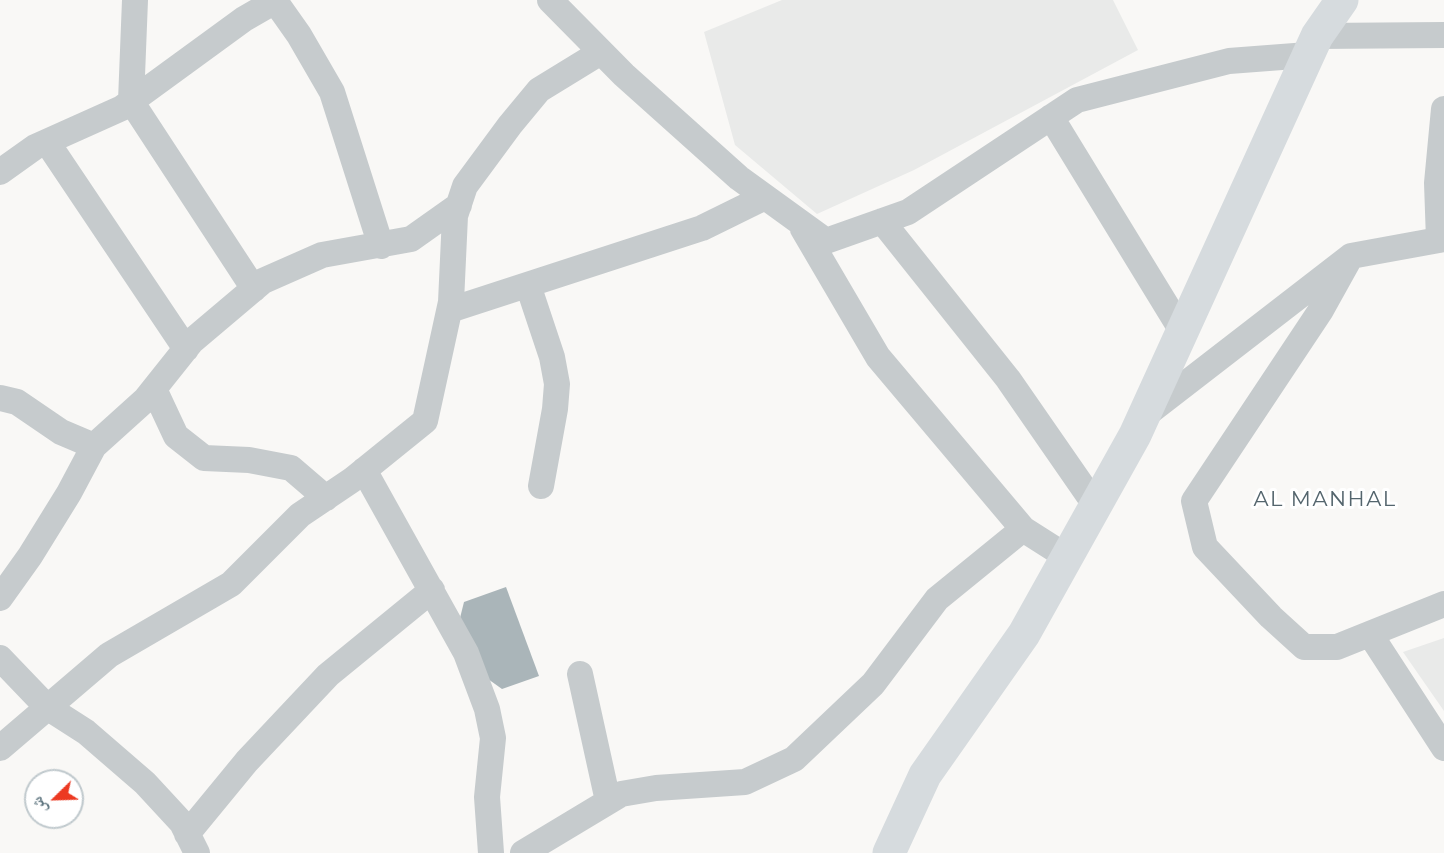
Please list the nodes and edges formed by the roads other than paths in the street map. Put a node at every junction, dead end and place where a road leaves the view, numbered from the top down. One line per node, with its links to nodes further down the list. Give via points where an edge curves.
1 (135, 0): 8 (street)
2 (550, 0): 7 (street)
3 (1342, 0): 6 (street)
4 (276, 1): 8 (street, via 244,19); 18 (street, via 332,93)
5 (1444, 35): 6 (street)
6 (1312, 46): 10 (street, via 1229,61 1077,100); 23 (street)
7 (601, 52): 13 (street); 14 (street, via 539,90 465,186)
8 (131, 101): 11 (street); 21 (street)
9 (1444, 109): 17 (street, via 1437,183)
10 (1051, 117): 16 (street, via 908,212); 23 (street)
11 (46, 142): 12 (street); 24 (street)
12 (0, 172)
13 (765, 197): 15 (street); 20 (street, via 702,228)
14 (459, 205): 18 (street, via 411,239); 22 (street, via 455,216)
15 (799, 221): 16 (street, via 826,241); 33 (street, via 878,357)
16 (882, 221): 32 (street, via 1008,380)
17 (1441, 239): 19 (street)
18 (381, 246): 21 (street, via 322,255 263,281)
19 (1351, 256): 27 (street); 38 (street, via 1321,310 1194,501 1205,548 1304,647 1337,647)
20 (528, 285): 22 (street); 30 (street, via 557,384)
21 (254, 289): 24 (street)
22 (450, 310): 29 (street, via 424,421)
23 (1182, 331): 27 (street)
24 (186, 349): 25 (street)
25 (154, 389): 28 (street); 31 (street, via 176,436 204,458 249,460 291,468)
26 (0, 398): 28 (street, via 17,402 61,432)
27 (1143, 417): 32 (street)
28 (94, 446): 36 (street, via 58,511)
29 (364, 470): 31 (street); 35 (street)
30 (541, 486)
31 (326, 498): 41 (street, via 300,514 231,584 109,655)
32 (1096, 506): 34 (street)
33 (1023, 529): 34 (street); 44 (street, via 937,599 873,684 794,759 745,782 656,788 621,794)
34 (1067, 557): 48 (street, via 1024,634 926,775)
35 (432, 590): 45 (street, via 328,675 247,761); 46 (street, via 466,653 487,709 493,738 487,797)
36 (0, 598)
37 (1444, 604): 38 (street)
38 (1370, 634): 43 (street)
39 (0, 658): 41 (street)
40 (580, 674): 44 (street)
41 (47, 708): 42 (street); 45 (street, via 86,732 145,783 182,824)
42 (0, 748)
43 (1444, 748)
44 (608, 801): 47 (street)
45 (192, 843)
46 (491, 853)
47 (523, 853)
48 (889, 853)

